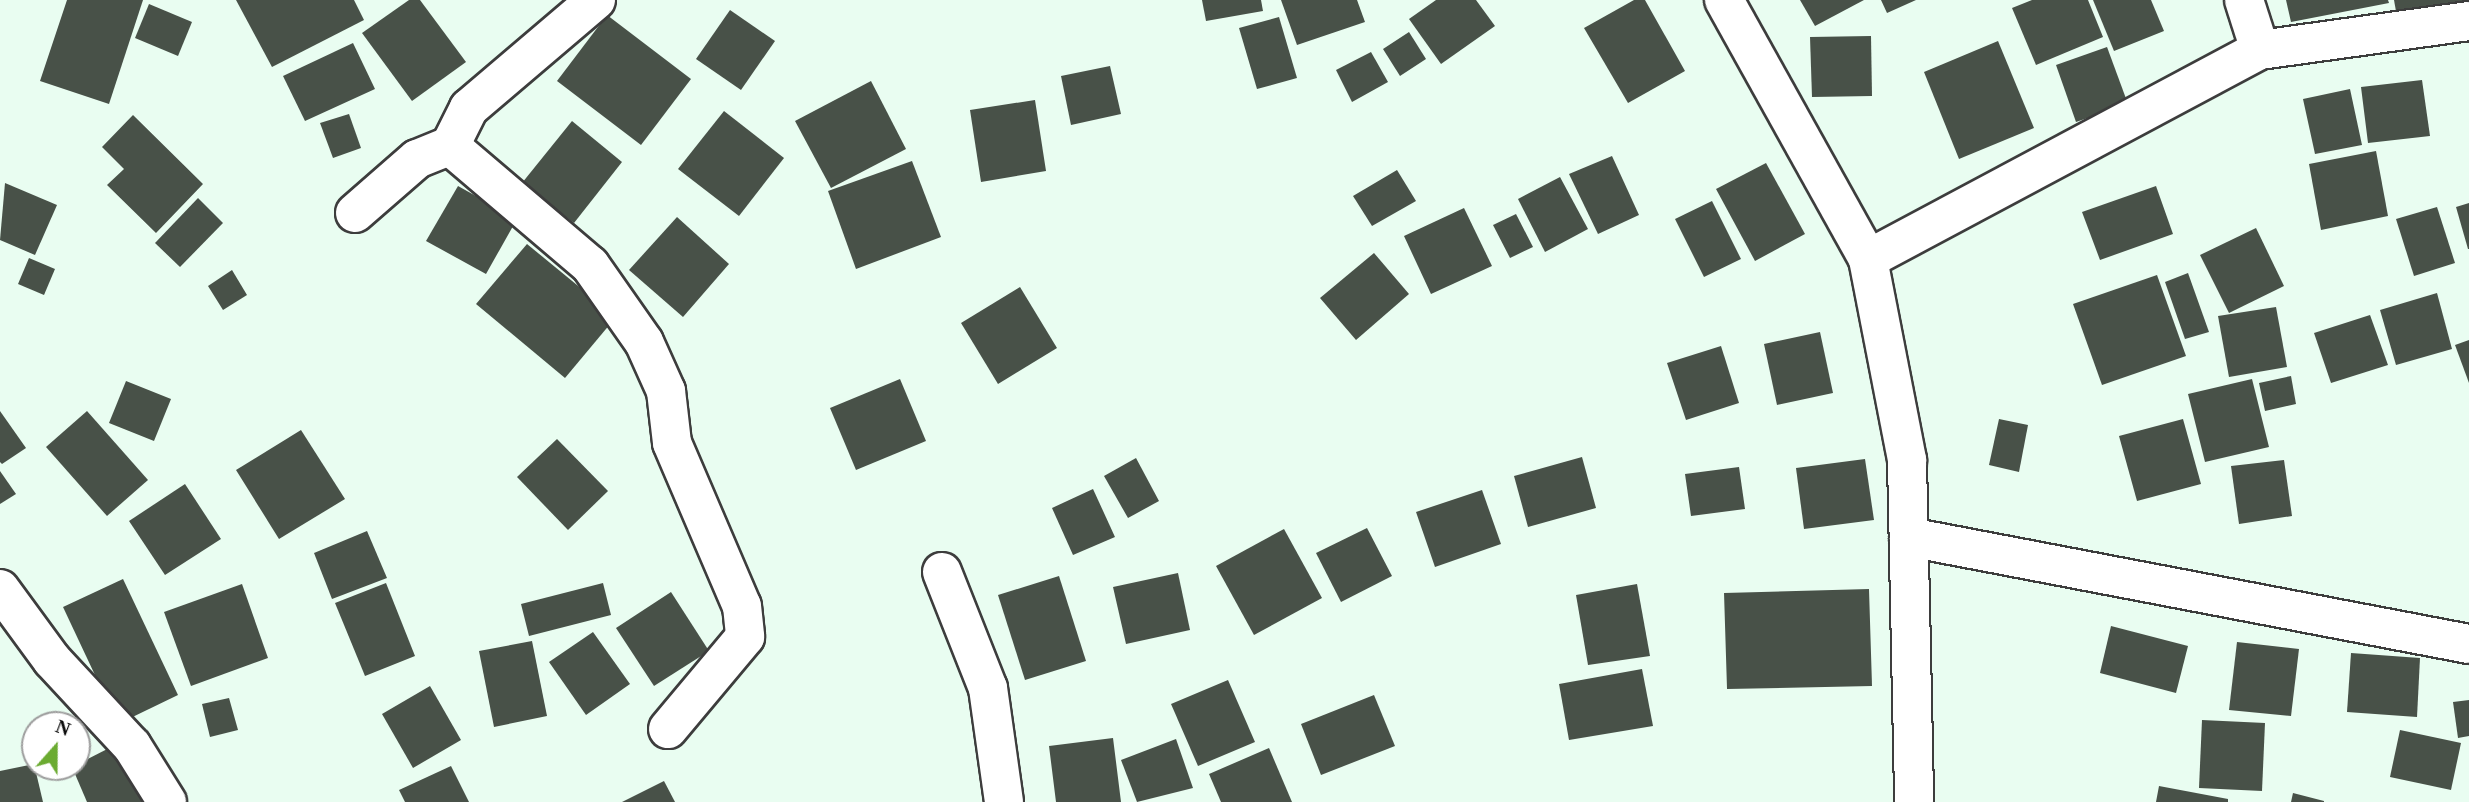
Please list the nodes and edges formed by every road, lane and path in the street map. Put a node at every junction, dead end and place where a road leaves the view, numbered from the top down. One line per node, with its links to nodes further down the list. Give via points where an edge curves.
1 (596, 0): 6 (street, via 468,108)
2 (1724, 0): 8 (street)
3 (2244, 0): 5 (street)
4 (2469, 21): 5 (street)
5 (2260, 50): 8 (street)
6 (450, 146): 7 (street, via 417,159); 13 (street, via 590,265 644,342 666,391 673,443 742,606 745,638)
7 (355, 213)
8 (1867, 259): 9 (street, via 1907,460)
9 (1909, 537): 12 (street); 16 (street)
10 (942, 572): 15 (street, via 988,688)
11 (0, 589): 14 (street, via 52,660 132,746)
12 (2469, 643)
13 (668, 729)
14 (167, 802)
15 (1004, 802)
16 (1914, 802)

